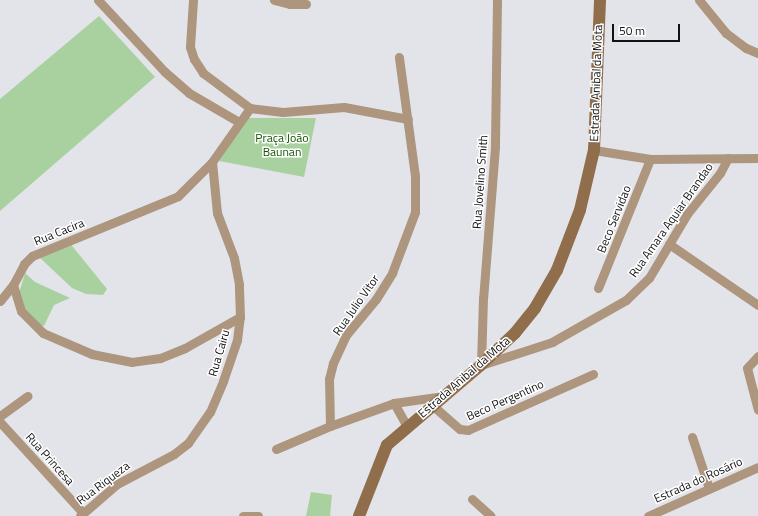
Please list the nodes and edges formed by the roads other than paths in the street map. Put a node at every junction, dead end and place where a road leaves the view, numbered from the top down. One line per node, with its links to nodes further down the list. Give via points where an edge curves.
1 (98, 0): 12 (street, via 165,72 189,92)
2 (193, 0): 10 (street, via 190,47 194,59 202,73)
3 (274, 0): 7 (street)
4 (497, 0): 25 (street, Rua Jovelino Smith, via 495,147 483,298)
5 (600, 0): 13 (street, Estrada Anibal da Mota)
6 (699, 0): 8 (street, via 726,33 746,48)
7 (306, 4)
8 (758, 53)
9 (399, 57): 11 (street, Rua Julio Vitor)
10 (250, 108): 11 (street, via 283,112 344,107); 12 (street, Rua Cacira)
11 (408, 120): 34 (street, Rua Julio Vitor, via 417,201 412,224 392,274 376,299 346,336 333,363 329,379)
12 (239, 122): 17 (street, Rua Cacira)
13 (594, 150): 16 (street); 25 (street, Estrada Anibal da Mota, via 580,210 557,270 527,319)
14 (728, 158): 15 (street); 16 (street); 18 (street, Rua Amara Aquiar Brandao)
15 (758, 158)
16 (650, 159): 20 (street, Beco Servidao)
17 (212, 162): 19 (street, Rua Cacira, via 188,188 163,204 60,242 32,256 24,264); 23 (street, Rua Cairu, via 217,213 234,258 239,284)
18 (669, 244): 22 (street); 25 (street, Rua Amara Aquiar Brandao, via 649,278 626,300 552,342)
19 (13, 286): 21 (street, Rua Cacira); 23 (street, via 21,311 43,333 92,354 132,362 160,358 186,348)
20 (598, 288)
21 (0, 301)
22 (758, 305)
23 (240, 317): 39 (street, Rua Cairu, via 237,340 223,381 199,431 174,454)
24 (758, 356): 31 (street, via 747,368)
25 (481, 365): 28 (street, Estrada Anibal da Mota)
26 (593, 374): 30 (street, Beco Pergentino, via 468,430 460,429)
27 (28, 396): 32 (street)
28 (443, 396): 29 (street); 30 (street, Estrada Anibal da Mota)
29 (394, 403): 34 (street); 35 (street)
30 (432, 405): 35 (street, Estrada Anibal da Mota)
31 (758, 410)
32 (0, 416)
33 (0, 422): 42 (street, Rua Princesa)
34 (330, 426): 37 (street)
35 (407, 426): 45 (street, Estrada Anibal da Mota, via 388,445 381,458)
36 (692, 437): 40 (street)
37 (276, 449)
38 (758, 467): 40 (street, Estrada do Rosário)
39 (142, 469): 42 (street, Rua Riqueza, via 118,484)
40 (709, 488): 47 (street, Estrada do Rosário)
41 (472, 499): 46 (street)
42 (81, 515)
43 (243, 516): 44 (street)
44 (258, 516)
45 (359, 516)
46 (491, 516)
47 (648, 516)

